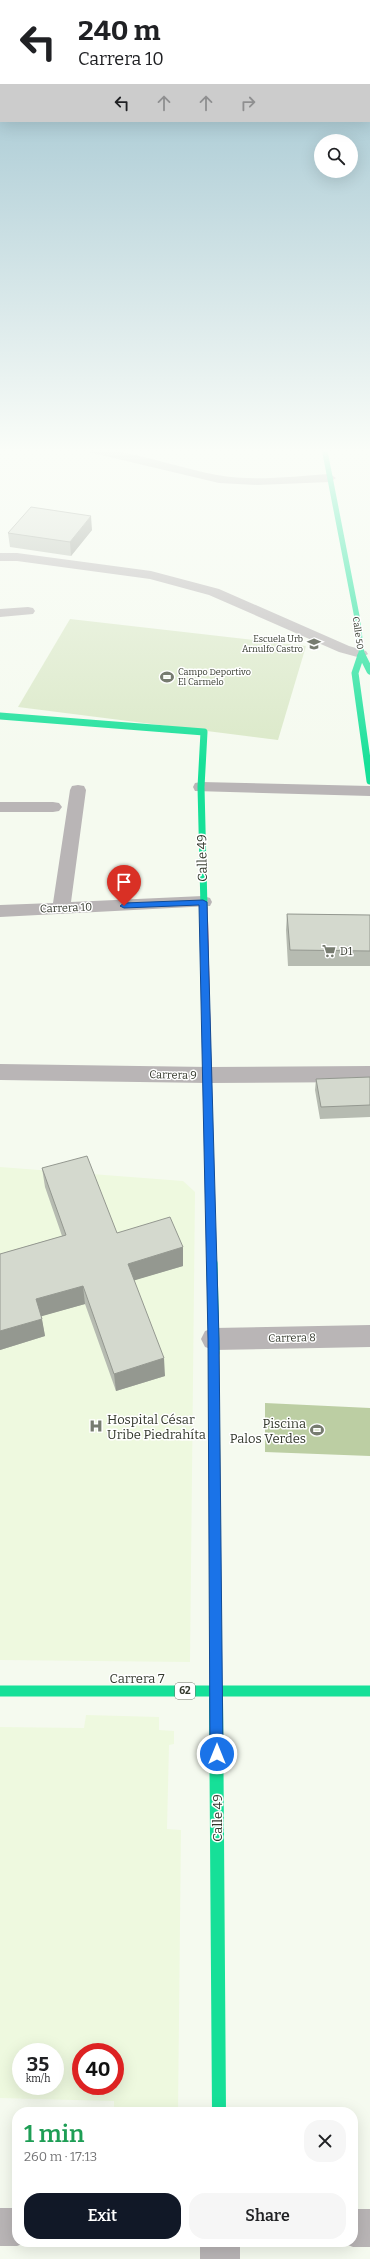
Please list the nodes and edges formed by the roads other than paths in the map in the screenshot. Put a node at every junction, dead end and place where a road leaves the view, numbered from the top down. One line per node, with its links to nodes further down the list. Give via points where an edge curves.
1 (345, 552): 5 (street, Calle 50)
2 (0, 558): 5 (street, via 24,558 151,575 214,592 344,649)
3 (28, 611): 4 (street)
4 (0, 613)
5 (364, 645): 6 (street, Calle 50); 8 (street, Calle 50, via 355,673)
6 (370, 671)
7 (4, 716): 9 (street, Calle 49, via 204,732)
8 (370, 781)
9 (201, 787): 11 (street); 14 (street, Calle 49)
10 (78, 790): 15 (street)
11 (370, 791)
12 (0, 807): 13 (street)
13 (53, 807)
14 (203, 902): 15 (street, Carrera 10); 19 (street, Calle 49)
15 (61, 908): 16 (street, Carrera 10)
16 (0, 910)
17 (0, 1072): 19 (street, Carrera 9)
18 (370, 1074): 19 (street, Carrera 9)
19 (208, 1075): 21 (street, Calle 49)
20 (370, 1336): 21 (street, Carrera 8)
21 (214, 1339): 23 (street, Calle 49)
22 (0, 1691): 23 (street, Carrera 7 / 62)
23 (216, 1691): 24 (street, Carrera 7 / 62); 25 (street, Calle 49)
24 (370, 1691)
25 (219, 2107)
26 (0, 2227): 27 (street)
27 (12, 2227)
28 (358, 2228): 29 (street)
29 (370, 2228)
30 (220, 2247): 31 (street)
31 (220, 2259)

